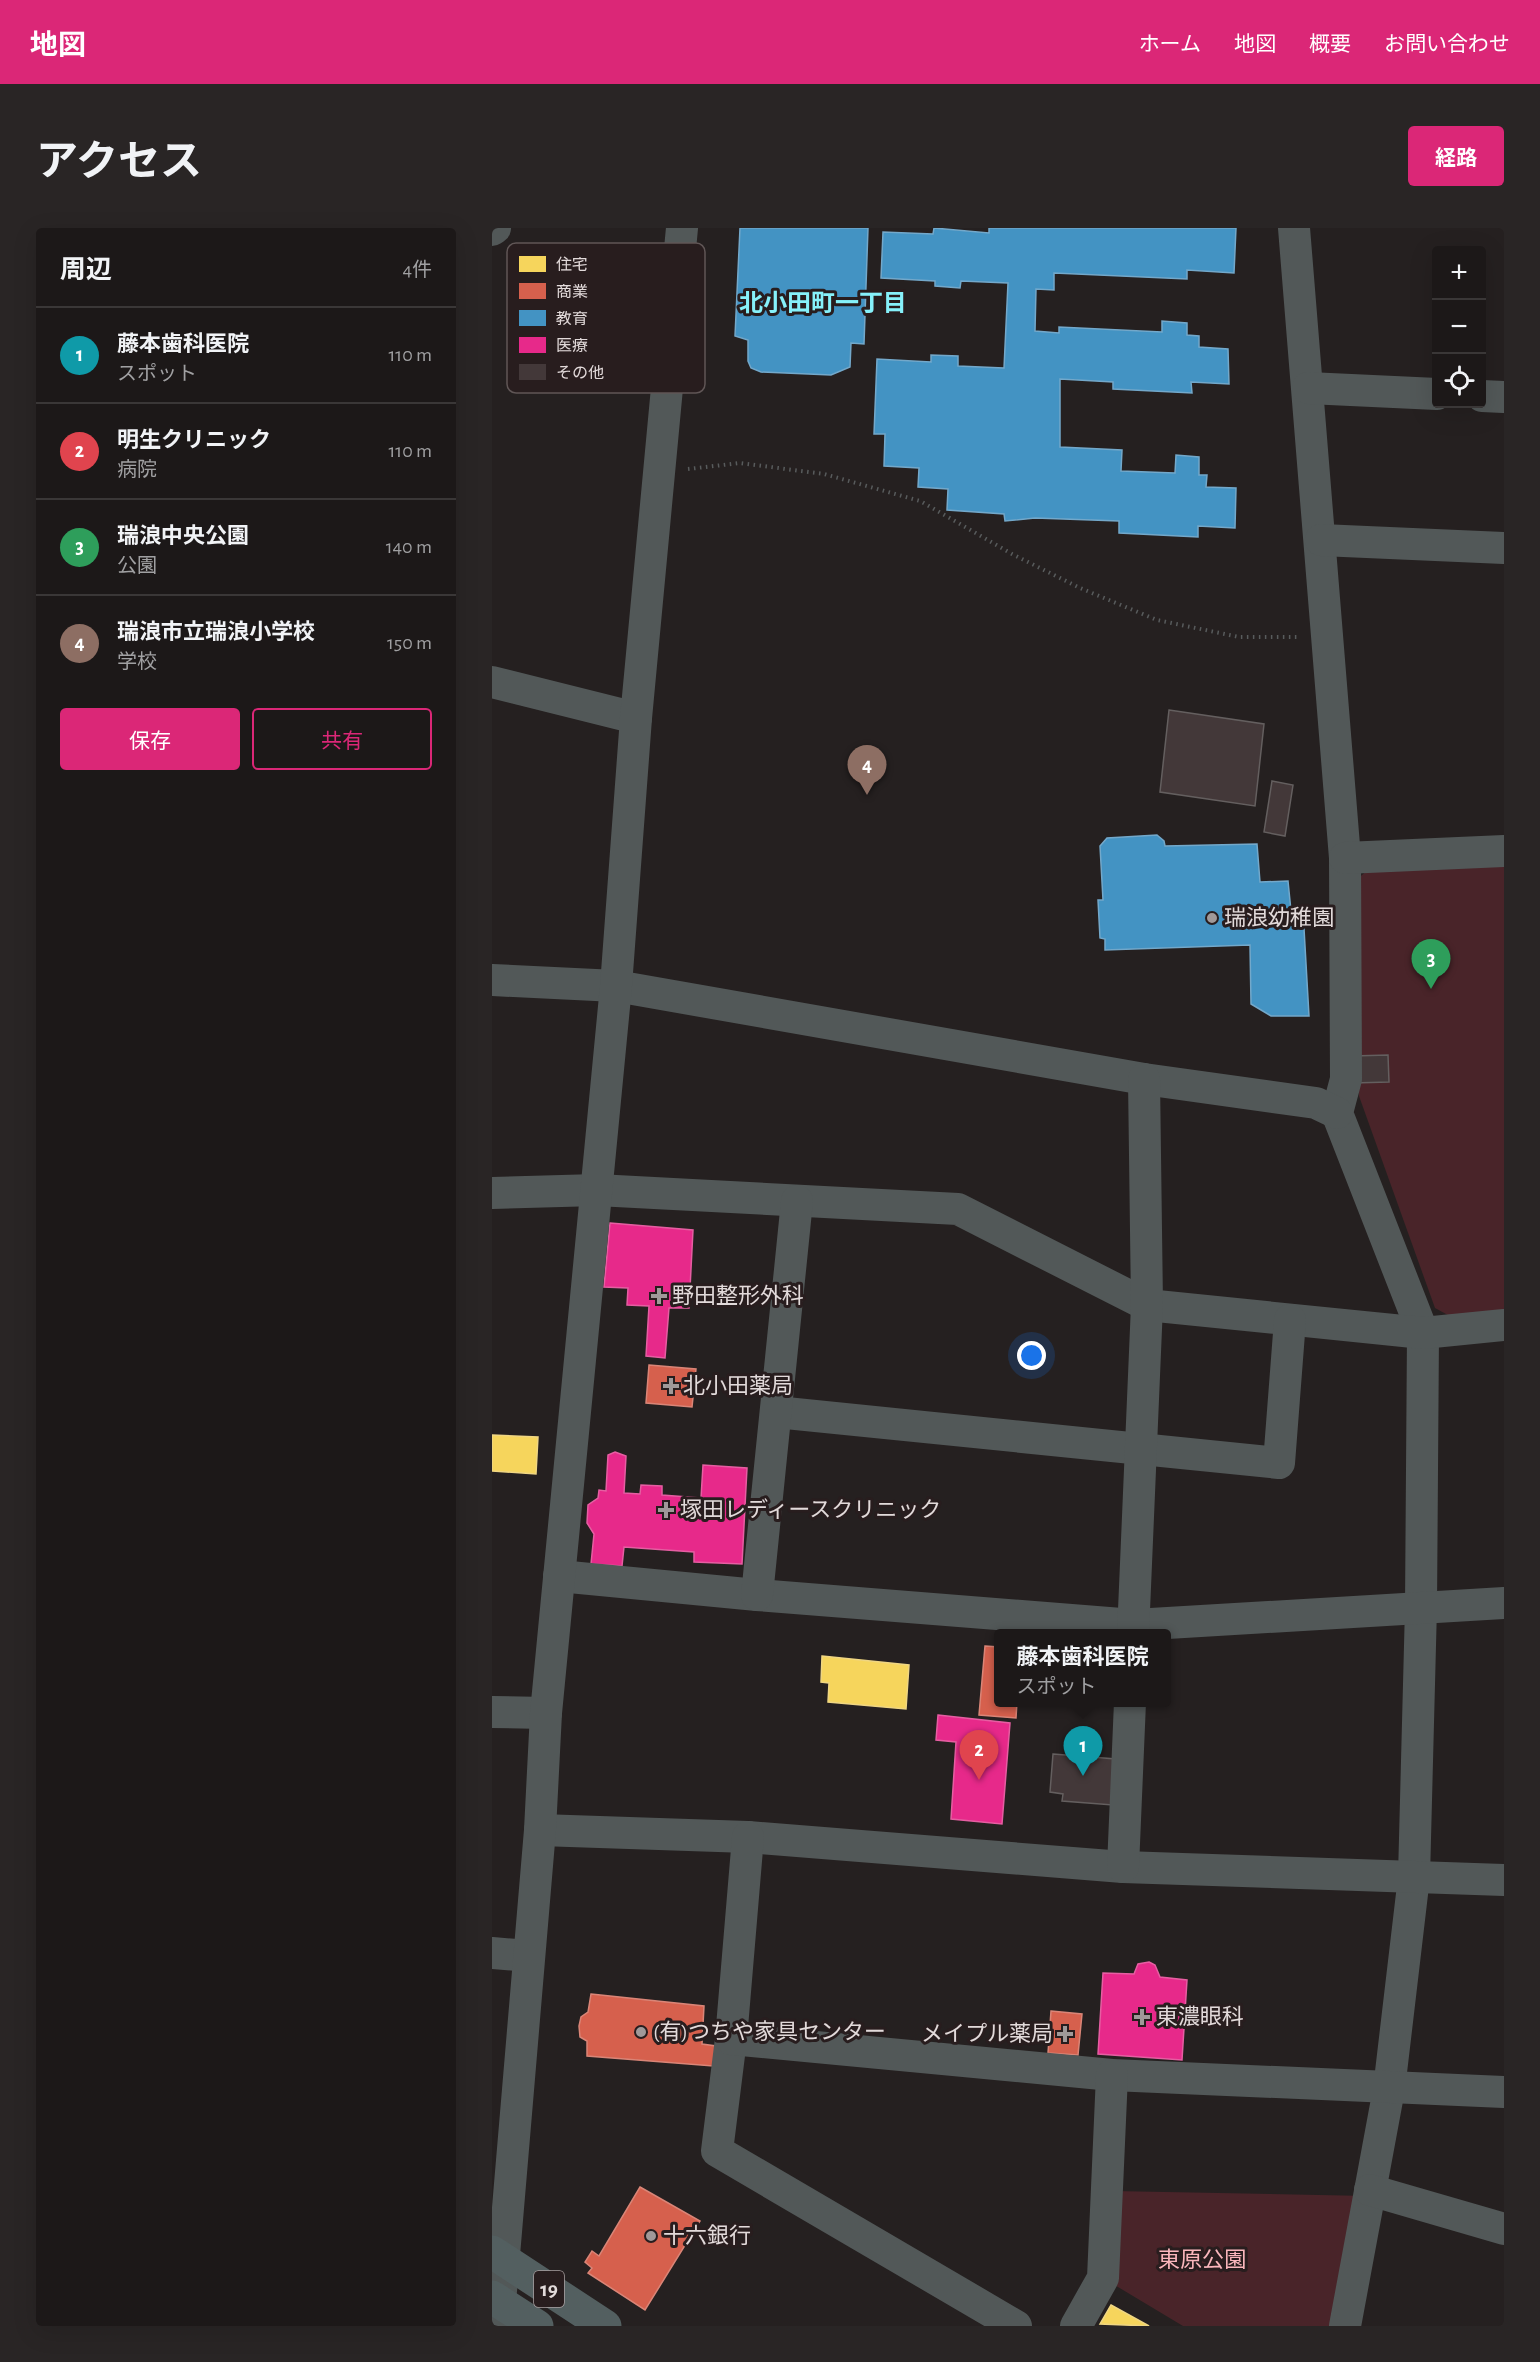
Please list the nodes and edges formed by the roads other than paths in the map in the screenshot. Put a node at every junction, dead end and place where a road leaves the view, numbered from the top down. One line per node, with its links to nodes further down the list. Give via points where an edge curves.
1 (682, 228): 3 (street)
2 (1294, 228): 4 (street)
3 (681, 243)
4 (1308, 388): 6 (street); 9 (street)
5 (667, 393): 12 (street)
6 (1432, 394)
7 (1486, 396): 8 (street)
8 (1504, 397)
9 (1321, 540): 10 (street); 14 (street)
10 (1504, 548)
11 (492, 681): 12 (street)
12 (636, 718): 16 (street)
13 (1504, 852): 14 (street)
14 (1345, 858): 18 (street, via 1346,1079)
15 (492, 980): 16 (street)
16 (616, 986): 17 (street); 19 (street)
17 (1144, 1079): 18 (street, via 1316,1103); 22 (street)
18 (1337, 1113): 25 (street)
19 (597, 1190): 20 (street); 21 (street); 28 (street)
20 (492, 1193)
21 (797, 1201): 22 (street, via 958,1209); 26 (street)
22 (1147, 1305): 23 (street); 27 (street)
23 (1290, 1320): 25 (street); 27 (street, via 1279,1463)
24 (1504, 1324): 25 (street)
25 (1423, 1333): 31 (street)
26 (776, 1412): 27 (street); 29 (street)
27 (1141, 1449): 33 (street)
28 (559, 1576): 29 (street); 37 (street)
29 (757, 1595): 32 (street)
30 (1504, 1603): 31 (street)
31 (1421, 1607): 34 (street); 41 (street)
32 (1123, 1629)
33 (1134, 1629)
34 (1146, 1629)
35 (1130, 1707): 40 (street)
36 (492, 1712): 37 (street)
37 (546, 1713): 38 (street)
38 (540, 1830): 39 (street); 44 (street)
39 (748, 1837): 40 (street); 45 (street)
40 (1123, 1867): 41 (street)
41 (1414, 1877): 42 (street); 47 (street)
42 (1504, 1880)
43 (492, 1953): 44 (street)
44 (529, 1956): 51 (street)
45 (731, 2039): 46 (street); 55 (street, via 717,2151)
46 (1112, 2075): 47 (street); 56 (street, via 1103,2278)
47 (1389, 2089): 48 (street); 49 (street)
48 (1504, 2092)
49 (1370, 2190): 50 (street); 57 (street)
50 (1504, 2229)
51 (497, 2255): 52 (street); 54 (highway, 19)
52 (497, 2308): 53 (highway, 19)
53 (537, 2326)
54 (605, 2326)
55 (1017, 2326)
56 (1076, 2326)
57 (1345, 2326)

